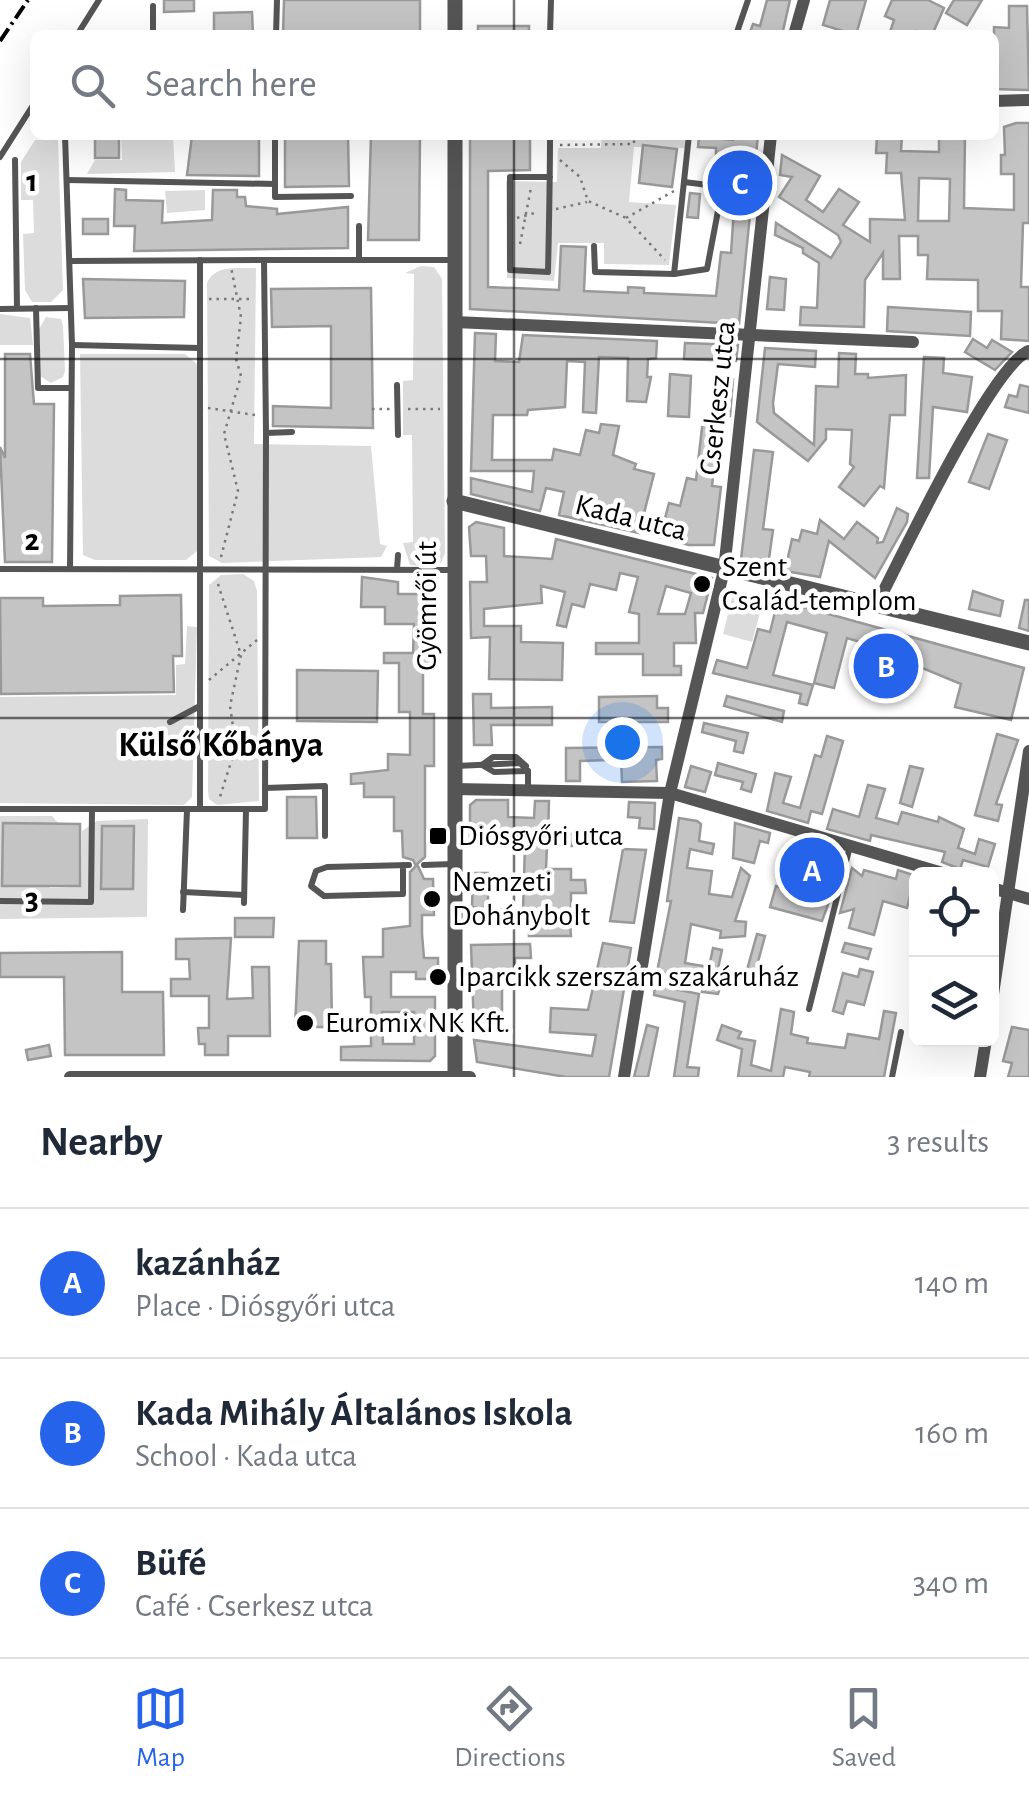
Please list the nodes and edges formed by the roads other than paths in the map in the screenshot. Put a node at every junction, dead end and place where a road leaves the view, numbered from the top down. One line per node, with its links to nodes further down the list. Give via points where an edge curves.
1 (99, 0): 8 (lane)
2 (276, 0): 10 (lane)
3 (455, 0): 11 (street)
4 (550, 0): 12 (lane)
5 (748, 0): 13 (lane)
6 (804, 0): 14 (street)
7 (152, 6): 9 (lane)
8 (80, 30)
9 (153, 30)
10 (276, 30)
11 (455, 30)
12 (550, 30)
13 (738, 30)
14 (795, 30)
15 (999, 100): 16 (street)
16 (1029, 100)
17 (30, 110): 24 (lane)
18 (65, 140): 27 (lane)
19 (275, 140): 29 (lane)
20 (455, 140): 36 (street, Gyömrői út)
21 (550, 140): 26 (lane)
22 (689, 140): 28 (lane)
23 (771, 140): 44 (street, Cserkesz utca)
24 (0, 157)
25 (15, 160): 39 (lane)
26 (550, 177): 26 (lane, via 548,272 510,270 510,177)
27 (67, 180): 29 (lane); 37 (lane)
28 (684, 183): 38 (lane); 38 (lane, via 716,186 721,195 708,269)
29 (275, 184): 30 (lane, via 275,197)
30 (351, 196)
31 (359, 226): 35 (lane)
32 (594, 246): 38 (lane, via 595,272)
33 (200, 260): 34 (lane); 37 (lane); 47 (lane)
34 (264, 260): 35 (lane); 52 (lane)
35 (359, 260): 36 (lane)
36 (455, 260): 43 (street, Gyömrői út)
37 (70, 262): 41 (lane)
38 (674, 274)
39 (17, 308): 40 (lane); 42 (lane)
40 (36, 308): 41 (lane); 50 (lane, via 38,388)
41 (70, 308): 46 (lane)
42 (0, 309)
43 (455, 322): 44 (street); 54 (street, Gyömrői út)
44 (750, 336): 45 (street); 62 (street, Cserkesz utca)
45 (913, 342)
46 (72, 345): 47 (lane); 50 (lane)
47 (200, 348): 56 (lane)
48 (1029, 352): 63 (street, via 1016,359 976,416)
49 (397, 384): 53 (lane)
50 (71, 388): 59 (lane)
51 (292, 432): 52 (lane)
52 (266, 433): 57 (lane)
53 (398, 435)
54 (454, 501): 61 (street, Gyömrői út); 62 (street, Kada utca)
55 (398, 555): 60 (lane)
56 (200, 568): 57 (lane); 59 (lane); 65 (lane)
57 (266, 568): 60 (lane); 71 (lane)
58 (0, 569): 59 (lane)
59 (70, 569)
60 (398, 570): 61 (lane)
61 (454, 570): 68 (street, Gyömrői út)
62 (724, 570): 63 (street, Kada utca); 74 (street, Cserkesz utca)
63 (876, 606): 64 (street, Kada utca)
64 (1029, 643)
65 (200, 706): 66 (lane); 77 (lane)
66 (170, 722)
67 (1029, 751): 88 (street)
68 (454, 766): 69 (lane); 72 (street, Gyömrői út)
69 (482, 766): 70 (lane, via 494,772); 70 (lane, via 493,757 516,757)
70 (526, 768): 73 (lane)
71 (265, 788): 78 (lane, via 265,809); 80 (lane, via 325,786)
72 (454, 789): 73 (street); 82 (street, Gyömrői út)
73 (528, 789): 74 (street)
74 (670, 792): 81 (street); 102 (street, Cserkesz utca)
75 (0, 809): 79 (lane)
76 (186, 810): 77 (lane); 79 (lane); 87 (lane)
77 (200, 810): 78 (lane)
78 (246, 810): 87 (lane, via 244,899)
79 (92, 811): 91 (lane, via 91,902)
80 (325, 836)
81 (845, 845): 85 (street); 89 (lane); 94 (lane)
82 (454, 864): 84 (lane); 100 (street, Gyömrői út)
83 (406, 865): 83 (lane, via 328,866 316,871 312,886 324,896 403,894)
84 (424, 865)
85 (922, 867)
86 (999, 890): 88 (street)
87 (184, 892): 92 (lane)
88 (1008, 893): 90 (street); 93 (street)
89 (820, 897)
90 (1029, 899)
91 (0, 901)
92 (183, 910)
93 (999, 957)
94 (808, 1009)
95 (901, 1032): 103 (lane)
96 (985, 1047): 104 (street)
97 (108, 1076): 98 (street); 101 (street)
98 (271, 1076): 99 (street)
99 (342, 1076): 100 (street)
100 (460, 1076)
101 (70, 1077)
102 (624, 1077)
103 (892, 1077)
104 (980, 1077)

